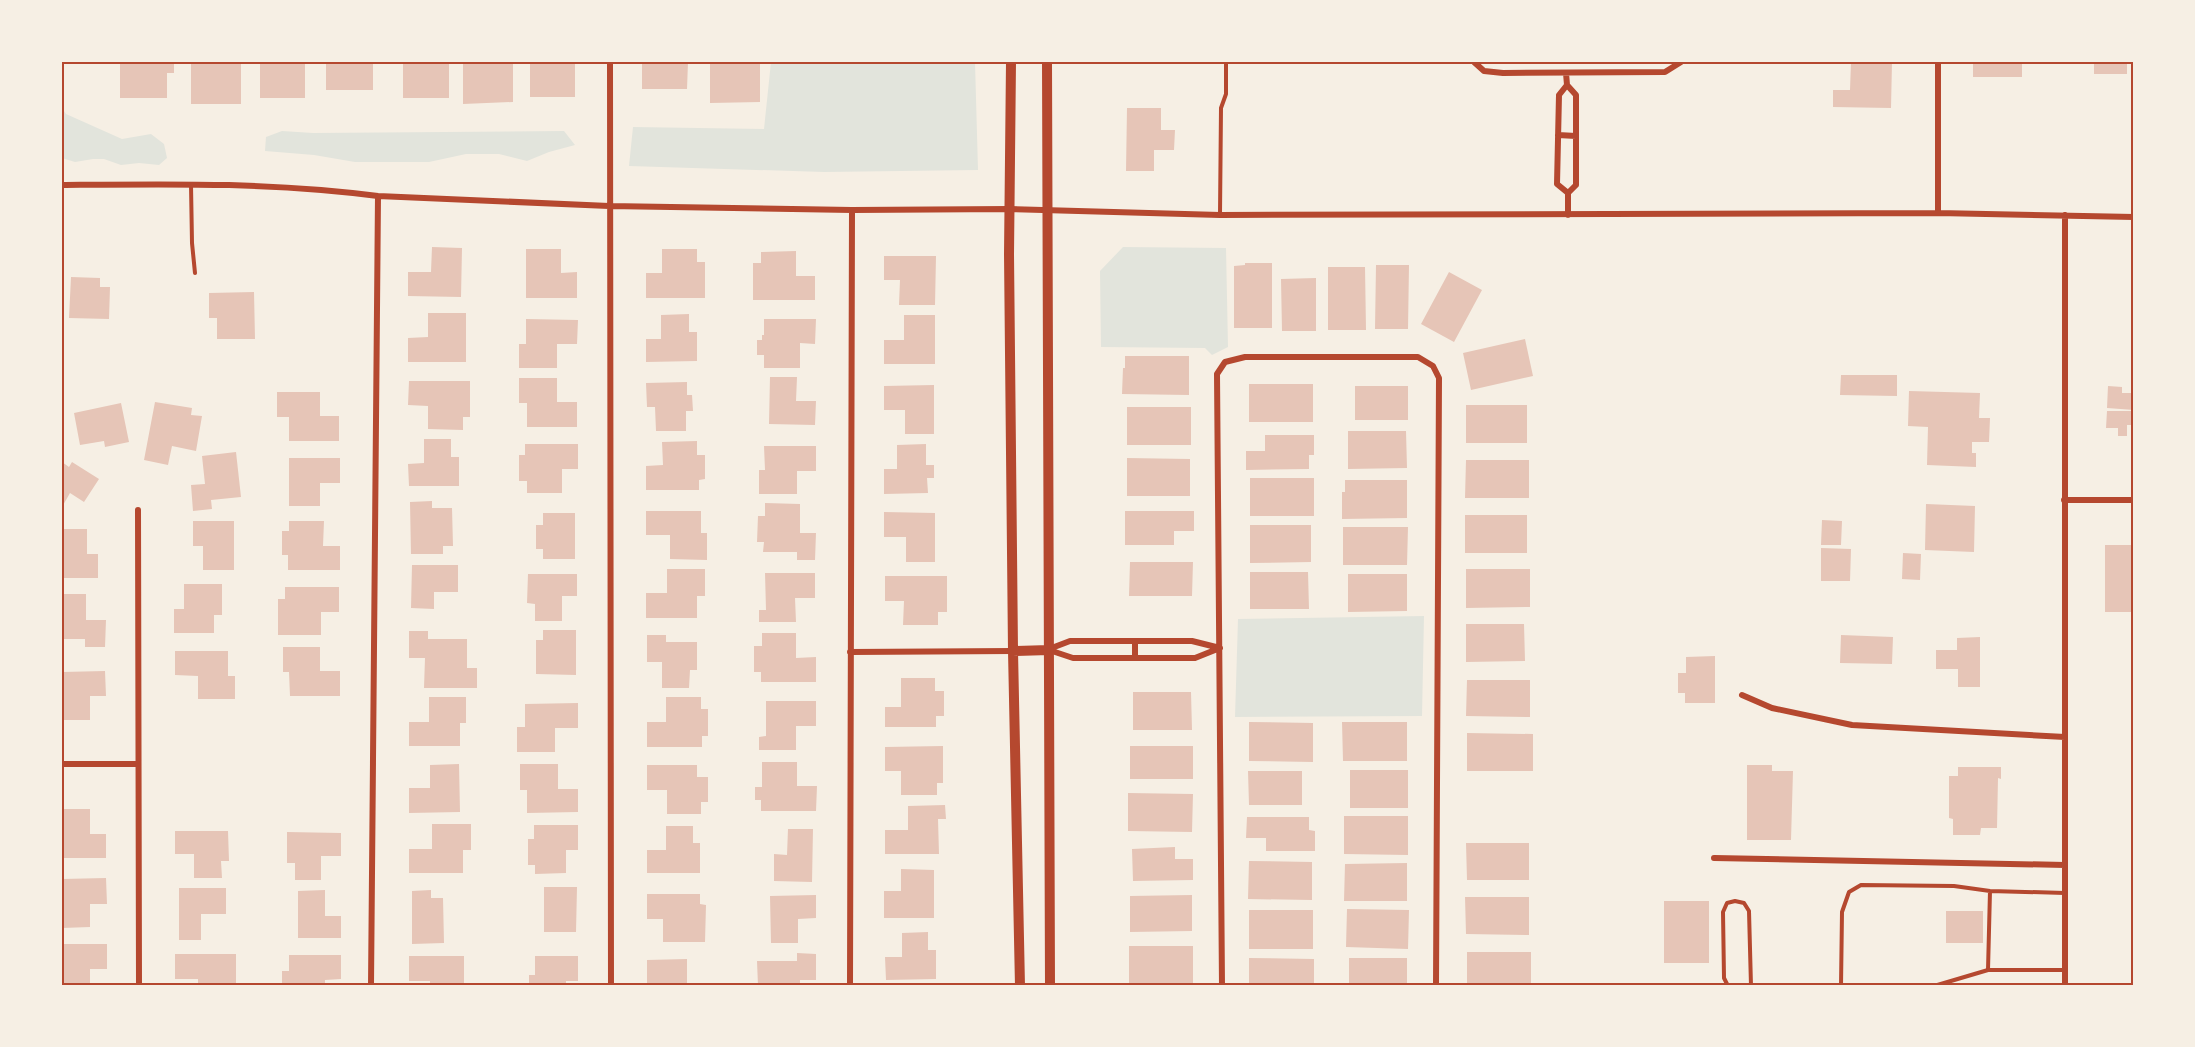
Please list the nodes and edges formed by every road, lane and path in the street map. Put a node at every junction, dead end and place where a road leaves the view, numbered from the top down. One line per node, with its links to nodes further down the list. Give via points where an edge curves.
1 (610, 62): 16 (street)
2 (1011, 62): 17 (main road)
3 (1047, 62): 19 (main road)
4 (1226, 62): 21 (lane, via 1226,94 1221,108)
5 (1474, 62): 8 (street, via 1484,71)
6 (1681, 62): 8 (street, via 1665,72)
7 (1938, 62): 20 (street)
8 (1566, 73): 9 (street)
9 (1567, 85): 10 (street, via 1559,95); 11 (street, via 1576,95)
10 (1558, 135): 11 (street); 14 (street, via 1557,184)
11 (1576, 136): 14 (street, via 1576,184)
12 (191, 184): 13 (street); 15 (street); 25 (lane)
13 (62, 185)
14 (1568, 192): 22 (street)
15 (378, 196): 16 (street); 46 (street)
16 (609, 206): 18 (street); 47 (street)
17 (1010, 209): 18 (street); 19 (street); 32 (main road)
18 (852, 210): 33 (street)
19 (1047, 211): 21 (street); 31 (main road)
20 (1938, 213): 22 (street); 23 (street)
21 (1220, 215): 22 (street)
22 (1568, 215)
23 (2066, 215): 24 (street); 26 (street)
24 (2133, 217)
25 (195, 273)
26 (2064, 500): 27 (street); 36 (street)
27 (2133, 500)
28 (138, 510): 38 (street)
29 (1136, 641): 30 (street, via 1192,641); 31 (street, via 1070,641); 34 (street)
30 (1220, 648): 34 (street, via 1195,658); 51 (street); 52 (street, via 1217,374 1225,362 1245,357 1418,357 1433,366 1439,378)
31 (1049, 650): 32 (main road); 34 (street, via 1074,658); 50 (main road)
32 (1013, 651): 33 (street); 49 (main road)
33 (850, 652): 48 (street)
34 (1136, 658)
35 (1742, 695): 36 (street, via 1772,708 1852,725)
36 (2065, 737): 40 (street)
37 (62, 764): 38 (street)
38 (138, 764): 45 (street)
39 (1714, 858): 40 (street)
40 (2065, 865): 42 (street)
41 (1990, 891): 42 (lane); 43 (lane); 55 (lane, via 1954,886 1861,885 1849,892 1842,912)
42 (2065, 893): 44 (street)
43 (1988, 970): 44 (lane); 56 (lane)
44 (2065, 970): 57 (street)
45 (139, 986)
46 (371, 986)
47 (611, 986)
48 (850, 986)
49 (1020, 986)
50 (1050, 986)
51 (1222, 986)
52 (1436, 986)
53 (1728, 986): 54 (lane, via 1724,978 1723,912 1727,903 1735,901 1744,903 1749,912)
54 (1751, 986)
55 (1841, 986)
56 (1934, 986)
57 (2065, 986)

